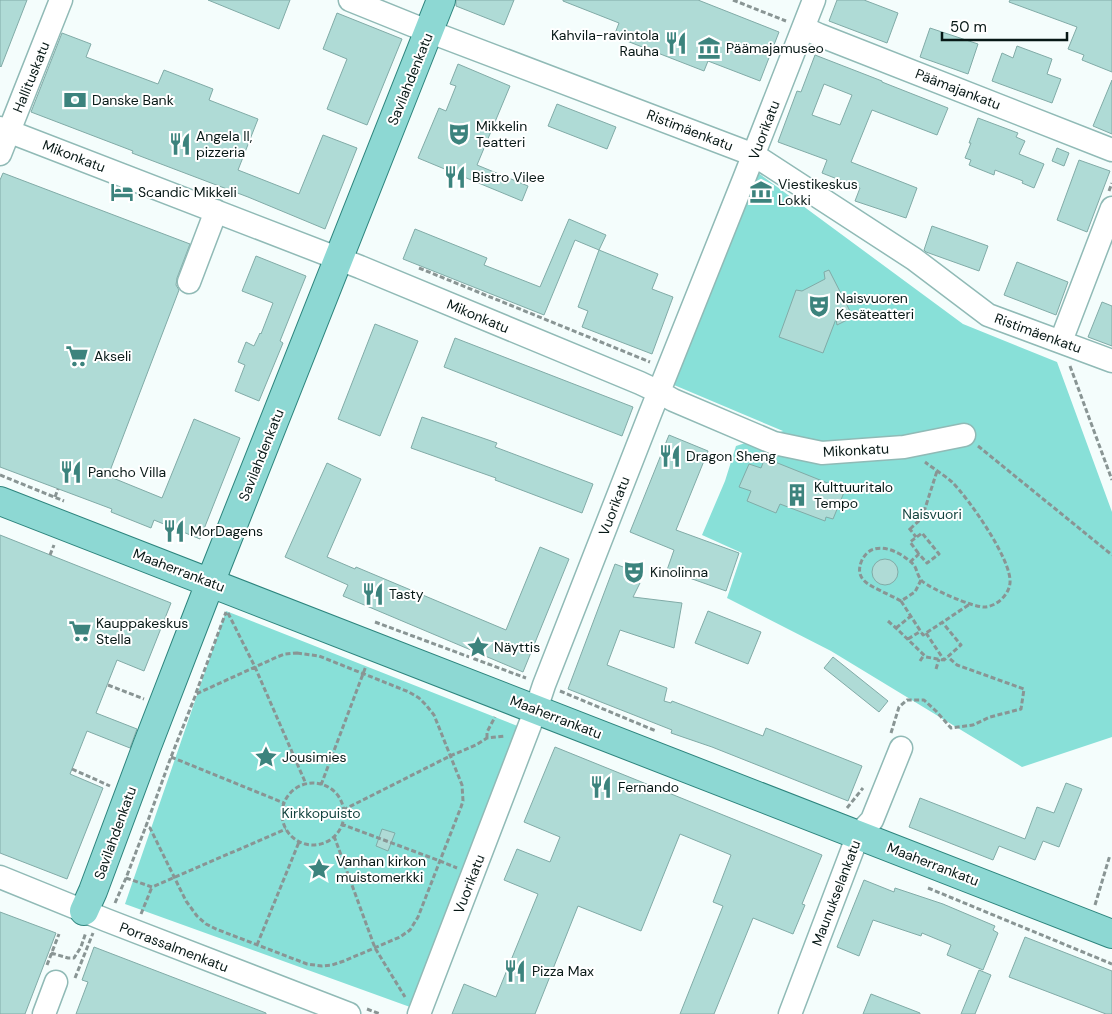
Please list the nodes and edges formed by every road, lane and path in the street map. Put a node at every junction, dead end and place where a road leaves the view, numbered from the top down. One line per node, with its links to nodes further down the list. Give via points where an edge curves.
1 (61, 0): 8 (street, Hallituskatu)
2 (350, 0): 7 (street, Ristimäenkatu)
3 (441, 0): 7 (main road, Savilahdenkatu)
4 (733, 0): 6 (path)
5 (814, 0): 6 (street, Vuorikatu)
6 (804, 28): 9 (street, Päämajankatu); 11 (street, Vuorikatu)
7 (429, 31): 11 (street, Ristimäenkatu); 14 (main road, Savilahdenkatu)
8 (5, 129): 10 (street, Hallituskatu); 13 (street, Mikonkatu)
9 (1112, 150)
10 (0, 154)
11 (754, 155): 16 (street, Ristimäenkatu, via 914,259 988,314); 18 (street, Vuorikatu)
12 (1112, 208): 16 (street)
13 (216, 211): 14 (street, Mikonkatu); 15 (street)
14 (338, 259): 18 (street, Mikonkatu); 33 (main road, Savilahdenkatu)
15 (189, 282)
16 (1061, 342): 17 (street, Ristimäenkatu); 22 (path)
17 (1112, 360)
18 (659, 392): 20 (street, Mikonkatu, via 774,443 822,453); 55 (street, Vuorikatu)
19 (964, 435): 20 (street, Mikonkatu); 30 (path)
20 (904, 447): 21 (path)
21 (937, 471): 26 (path, via 922,518 909,528); 35 (path, via 952,482 976,511 1008,568 1010,584 1000,600 986,607)
22 (1112, 480)
23 (58, 489): 24 (path)
24 (55, 497)
25 (0, 500): 33 (main road, Maaherrankatu)
26 (916, 537): 28 (path, via 910,542); 28 (path, via 922,533 939,554 927,563)
27 (54, 545): 29 (path)
28 (919, 554): 31 (path)
29 (50, 555)
30 (1112, 555)
31 (910, 562): 32 (path); 34 (path, via 894,550 885,548 871,550 861,564 860,575 866,584)
32 (921, 580): 34 (path, via 915,592); 35 (path)
33 (210, 582): 55 (main road, Maaherrankatu); 60 (main road, Savilahdenkatu)
34 (901, 601): 36 (path)
35 (970, 604): 38 (path)
36 (911, 616): 39 (path); 40 (path)
37 (888, 621): 39 (path)
38 (942, 622): 41 (path); 44 (path, via 961,646)
39 (896, 628): 42 (path)
40 (921, 631): 41 (path, via 923,635); 42 (path)
41 (926, 633): 46 (path)
42 (908, 640): 43 (path)
43 (924, 655): 45 (path); 47 (path)
44 (948, 657): 46 (path); 59 (path, via 957,665 1024,689 1021,709 973,725 950,728 924,700 907,700 899,707)
45 (939, 659): 46 (path); 50 (path)
46 (944, 660)
47 (920, 661)
48 (366, 666): 51 (path)
49 (254, 667): 51 (path, via 297,653 319,656); 53 (path); 53 (path, via 226,611); 63 (path)
50 (936, 669)
51 (363, 674): 61 (path, via 419,698 434,715); 64 (path)
52 (108, 685): 54 (path)
53 (196, 694): 60 (path)
54 (148, 701)
55 (536, 709): 73 (main road, Maaherrankatu); 94 (street, Vuorikatu)
56 (495, 717): 58 (path)
57 (509, 736): 58 (path)
58 (487, 738): 61 (path)
59 (896, 741): 73 (street, Maunukselankatu, via 872,820)
60 (159, 751): 67 (path); 71 (path); 84 (main road, Savilahdenkatu, via 93,891)
61 (450, 756): 68 (path); 77 (path, via 462,785 463,801)
62 (72, 769): 65 (path)
63 (306, 784): 64 (path); 67 (path, via 289,794)
64 (321, 784): 68 (path, via 336,794)
65 (113, 787)
66 (864, 787): 69 (path)
67 (284, 803): 72 (path, via 282,812)
68 (343, 810): 70 (path)
69 (846, 810)
70 (342, 824): 74 (path); 77 (path)
71 (146, 826): 80 (path, via 150,828); 81 (path, via 126,878)
72 (286, 829): 75 (path); 80 (path)
73 (858, 834): 86 (main road, Maaherrankatu); 97 (street, Maunukselankatu)
74 (334, 836): 75 (path, via 317,844); 91 (path)
75 (299, 842): 89 (path)
76 (1110, 855): 82 (path)
77 (440, 861): 78 (path); 91 (path, via 414,925 400,937)
78 (457, 869)
79 (0, 877): 84 (street, Porrassalmenkatu)
80 (174, 877): 81 (path); 89 (path, via 190,908 206,924)
81 (152, 887): 83 (path)
82 (1095, 906)
83 (139, 919)
84 (86, 921): 92 (path, via 81,947 74,958); 96 (street, Porrassalmenkatu)
85 (59, 934): 88 (path)
86 (1112, 934)
87 (90, 941): 90 (path)
88 (56, 944)
89 (257, 945): 91 (path, via 307,964 322,966)
90 (88, 948)
91 (375, 948): 94 (path)
92 (52, 953)
93 (56, 982): 95 (street)
94 (413, 1007)
95 (44, 1014)
96 (349, 1014)
97 (790, 1014)

